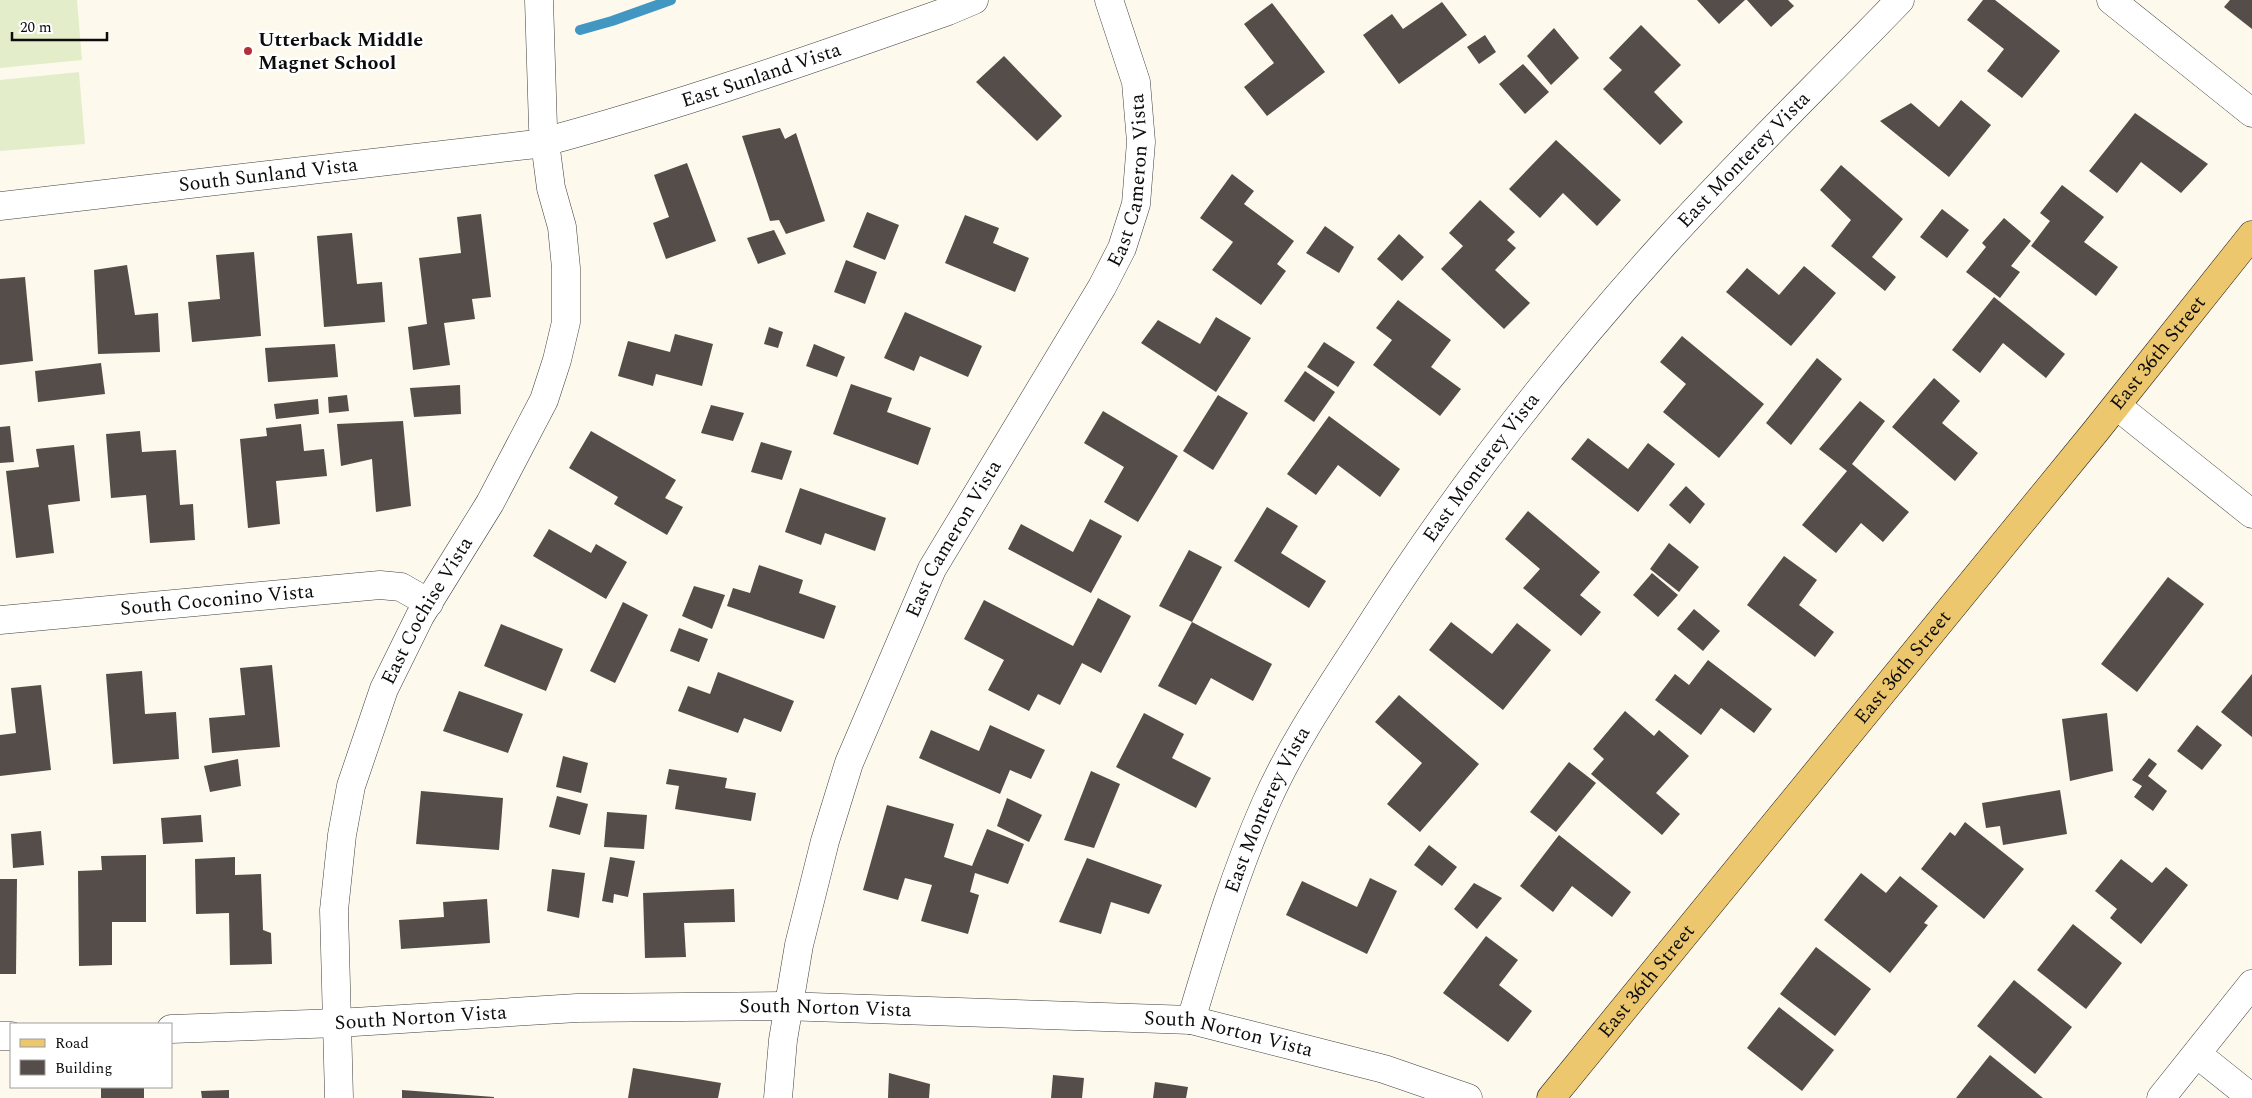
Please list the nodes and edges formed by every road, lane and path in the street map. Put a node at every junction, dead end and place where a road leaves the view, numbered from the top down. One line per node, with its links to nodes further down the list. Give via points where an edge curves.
1 (539, 0): 7 (street)
2 (974, 0): 7 (street, East Sunland Vista, via 765,75)
3 (1109, 0): 15 (street, East Cameron Vista, via 1136,82 1141,142 1136,204 1131,221 1102,288 932,569 883,680 849,763 825,841 799,945)
4 (1900, 0): 16 (street, East Monterey Vista, via 1664,244 1550,378 1459,496 1384,604 1300,736 1266,803 1226,901)
5 (2111, 0): 6 (street)
6 (2252, 113)
7 (540, 143): 8 (street, South Sunland Vista); 12 (street, East Cochise Vista, via 562,227 566,268 566,322 557,360 544,400 490,503)
8 (0, 206)
9 (2252, 235): 10 (main road, East 36th Street)
10 (2117, 406): 11 (street); 23 (main road, East 36th Street)
11 (2252, 514)
12 (428, 602): 13 (street, South Coconino Vista, via 401,586 380,585); 17 (street, East Cochise Vista, via 384,689 351,786 334,910)
13 (0, 620)
14 (2252, 984): 19 (street)
15 (789, 1007): 16 (street, South Norton Vista); 17 (street, South Norton Vista, via 577,1008); 21 (street, East Cameron Vista)
16 (1191, 1020): 22 (street, South Norton Vista, via 1384,1069)
17 (338, 1022): 18 (street, South Norton Vista); 20 (street, East Cochise Vista)
18 (172, 1029)
19 (2197, 1054): 24 (street); 25 (street)
20 (339, 1098)
21 (778, 1098)
22 (1468, 1098)
23 (1551, 1098)
24 (2161, 1098)
25 (2252, 1098)

